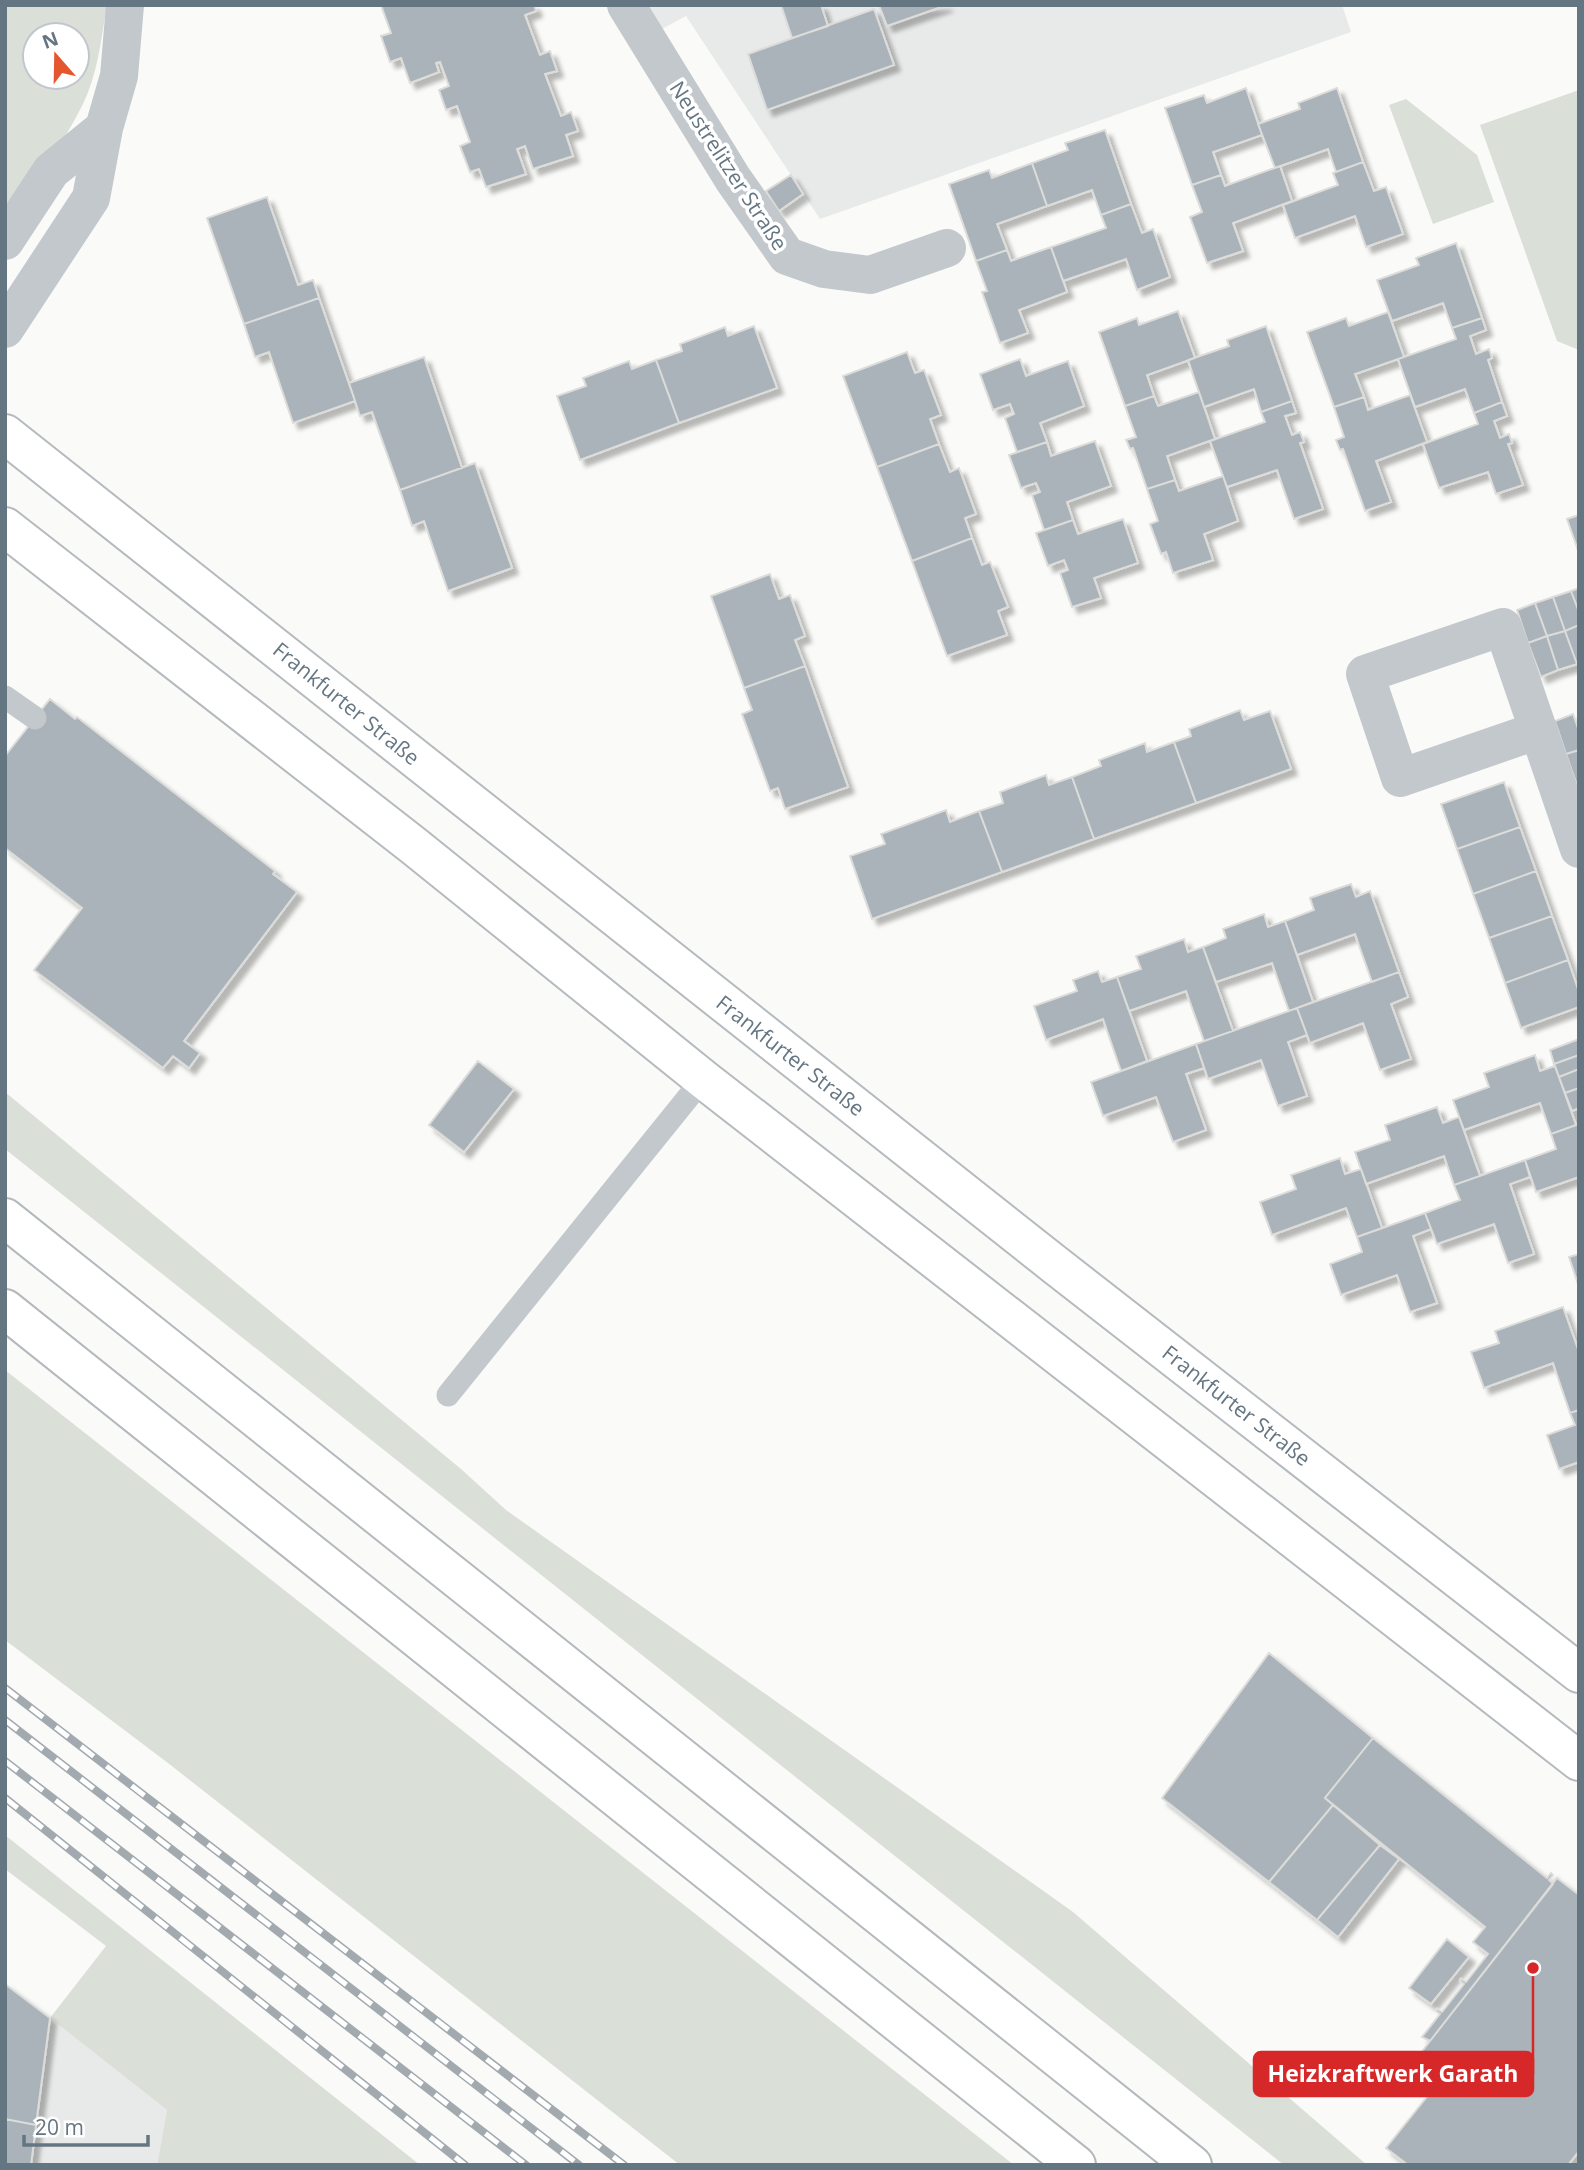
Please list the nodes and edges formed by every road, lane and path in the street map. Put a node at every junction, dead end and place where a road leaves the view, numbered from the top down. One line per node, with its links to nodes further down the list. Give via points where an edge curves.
1 (125, 5): 3 (street, via 119,76)
2 (626, 5): 5 (street, Neustrelitzer Straße, via 733,179 787,256 824,269 870,275)
3 (104, 128): 4 (street, via 51,171); 6 (street, via 91,198)
4 (5, 241)
5 (947, 248)
6 (5, 329)
7 (5, 434): 17 (main road, Frankfurter Straße)
8 (5, 527): 13 (main road)
9 (5, 697): 10 (lane)
10 (35, 718)
11 (1539, 730): 11 (street, via 1503,626 1365,674 1400,778); 12 (street)
12 (1579, 849)
13 (703, 1079): 16 (lane); 18 (main road)
14 (5, 1217): 20 (main road)
15 (5, 1310): 19 (main road)
16 (447, 1395)
17 (1579, 1673)
18 (1579, 1761)
19 (1076, 2165)
20 (1192, 2165)

